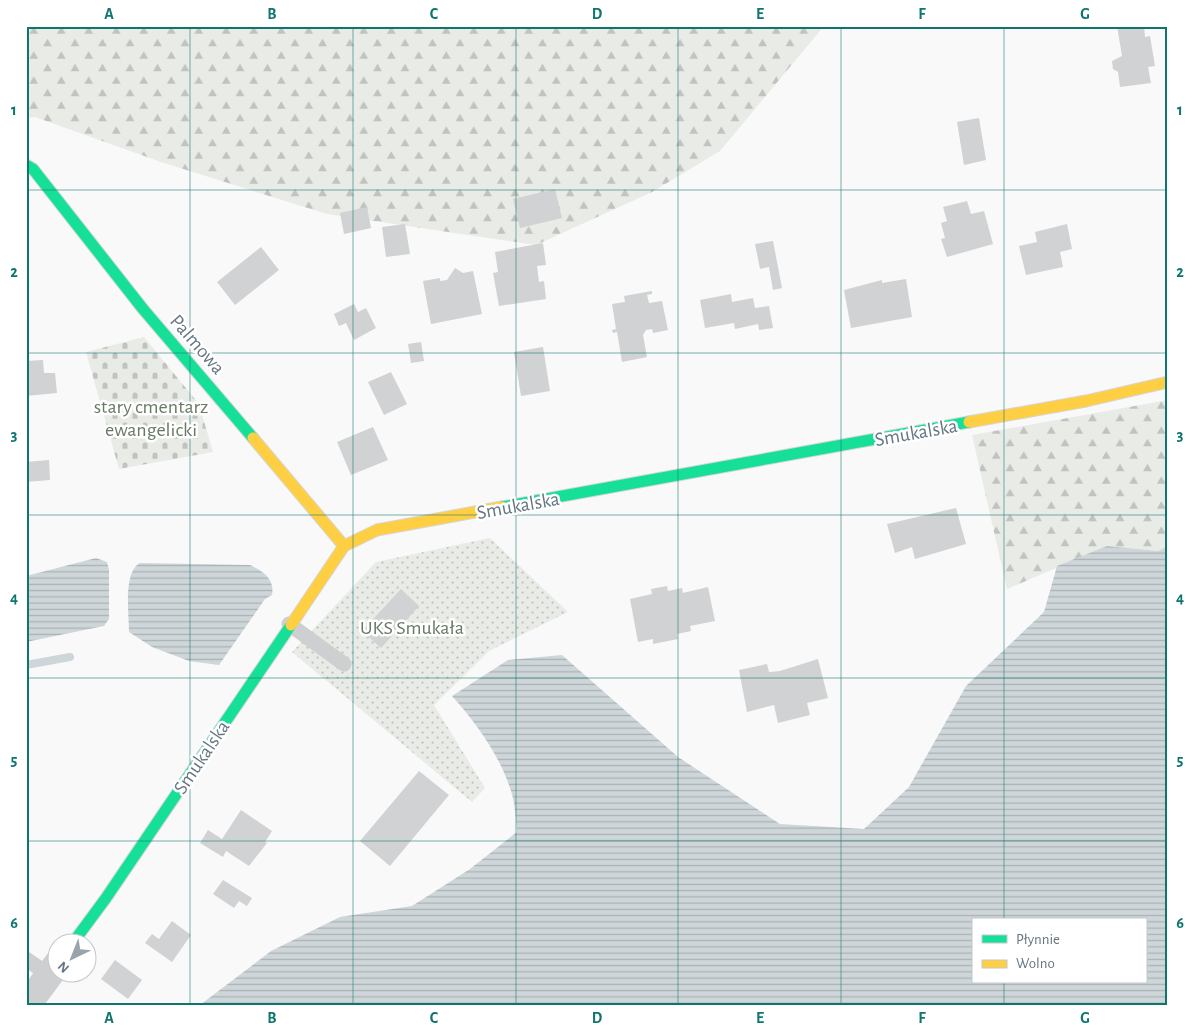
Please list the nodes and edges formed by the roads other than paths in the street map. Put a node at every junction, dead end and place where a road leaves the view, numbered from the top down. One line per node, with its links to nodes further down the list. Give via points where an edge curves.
1 (26, 166): 3 (street, Palmowa, via 33,169 143,309)
2 (1168, 382): 3 (street, Smukalska, via 1076,403 377,530)
3 (344, 546): 4 (street, Smukalska)
4 (290, 624): 5 (lane); 6 (street, Smukalska)
5 (344, 664)
6 (79, 934)
7 (26, 959): 8 (lane)
8 (48, 967)
9 (48, 976): 10 (street)
10 (27, 1005)

